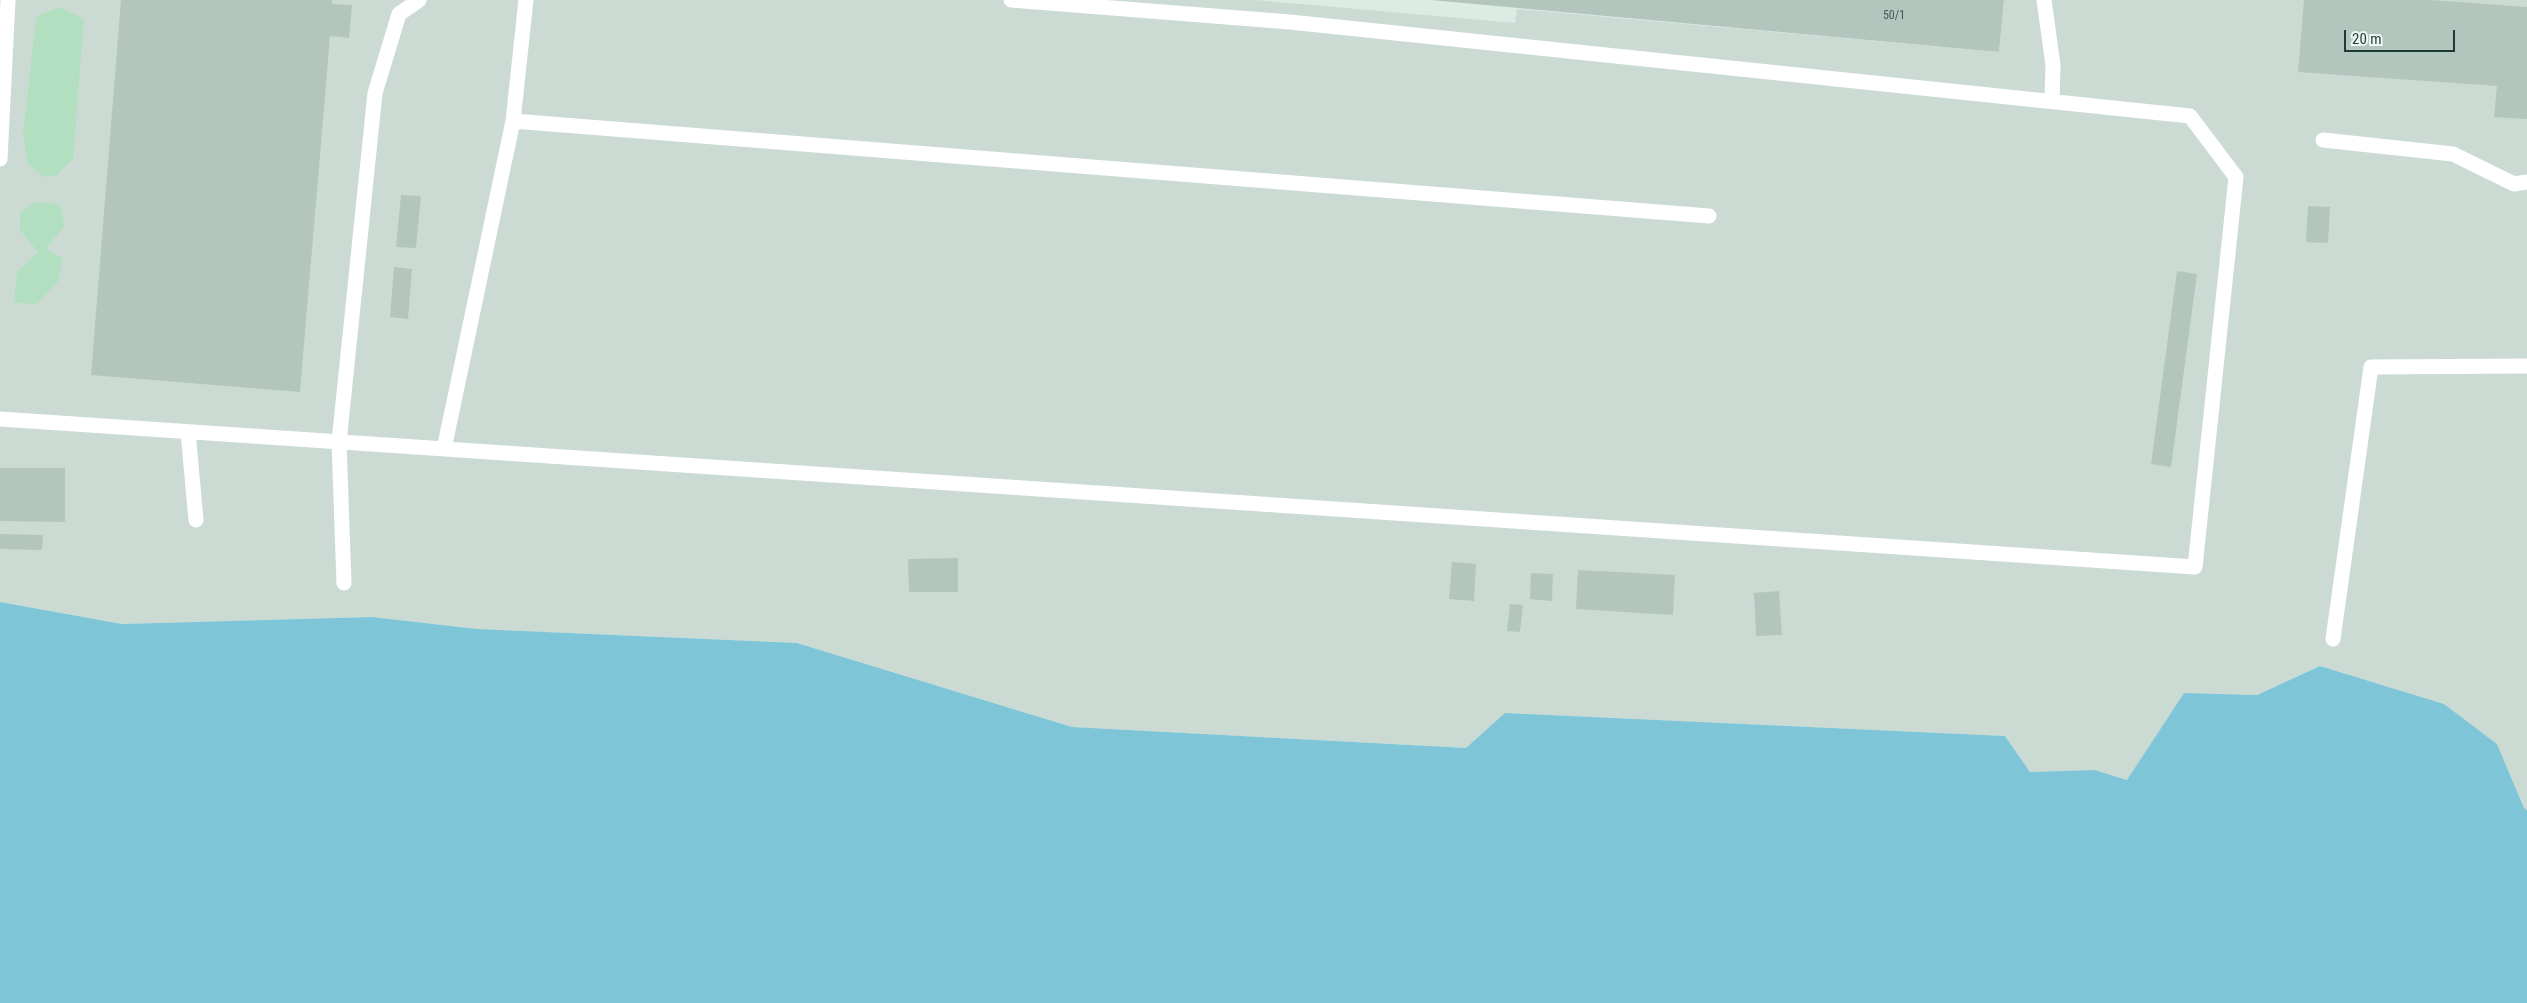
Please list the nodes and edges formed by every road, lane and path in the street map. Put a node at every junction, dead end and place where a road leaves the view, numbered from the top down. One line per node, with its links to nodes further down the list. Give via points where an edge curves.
1 (8, 0): 9 (lane)
2 (418, 0): 15 (lane, via 399,14 375,93)
3 (526, 0): 7 (lane)
4 (1011, 0): 6 (lane, via 1290,22)
5 (2044, 0): 6 (lane, via 2053,65)
6 (2052, 101): 16 (lane, via 2190,116 2236,176 2195,567)
7 (513, 121): 11 (lane); 16 (lane)
8 (2323, 140): 10 (lane, via 2453,154 2514,184)
9 (0, 159)
10 (2527, 182)
11 (1709, 216)
12 (2527, 366): 19 (lane, via 2371,367)
13 (0, 419): 14 (lane)
14 (188, 432): 15 (lane); 17 (lane)
15 (339, 442): 16 (lane); 18 (lane)
16 (444, 449)
17 (196, 520)
18 (344, 583)
19 (2333, 640)

